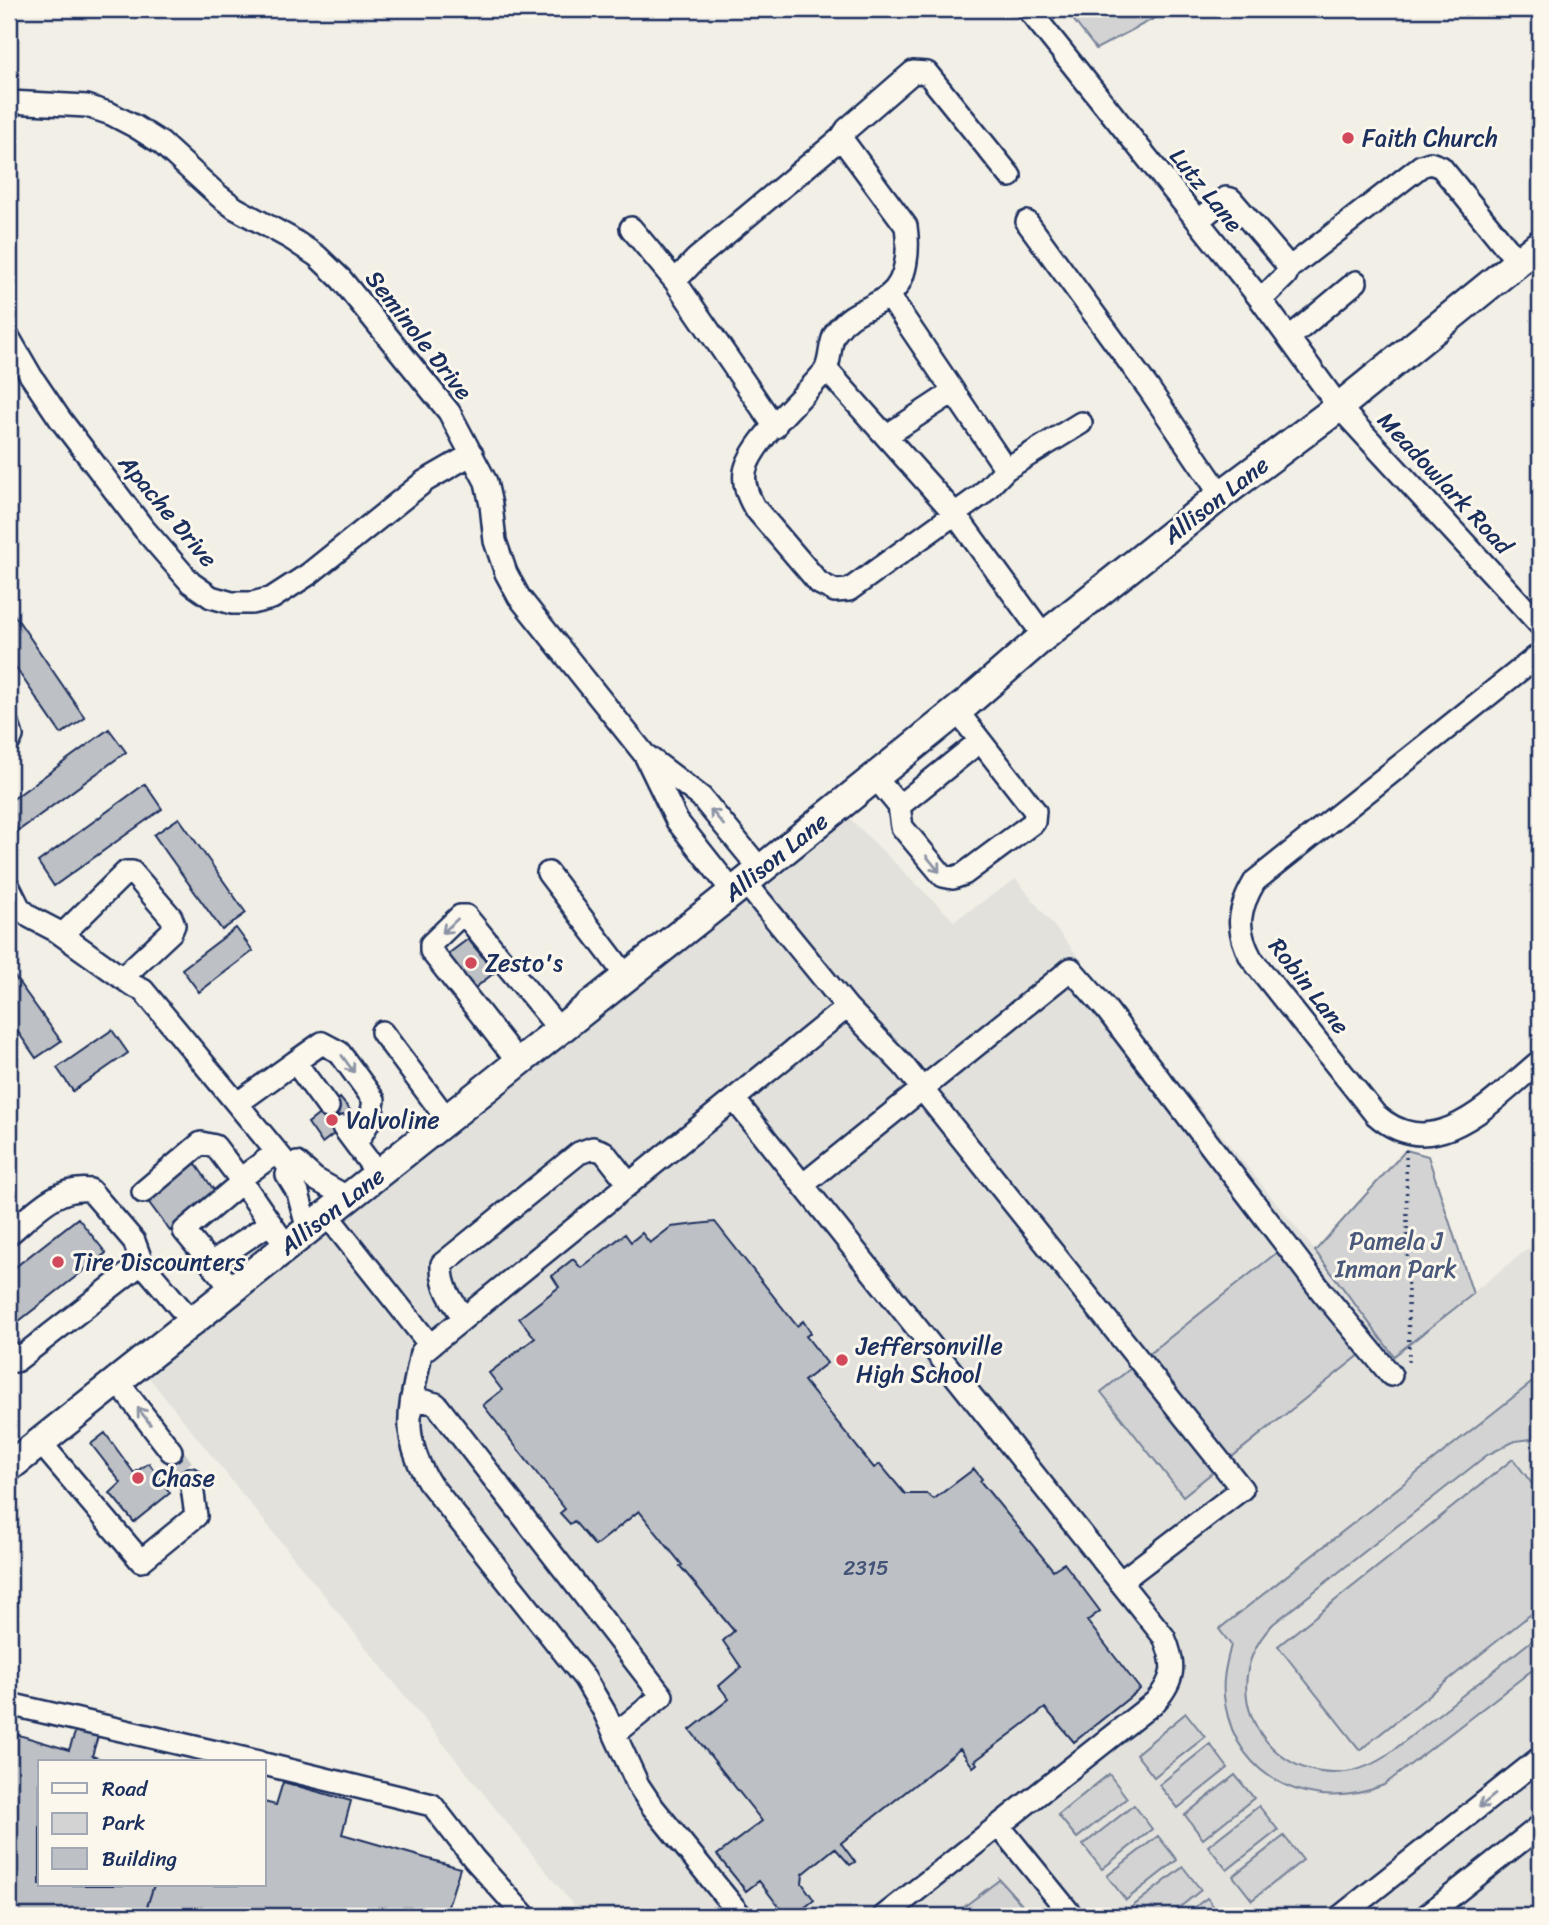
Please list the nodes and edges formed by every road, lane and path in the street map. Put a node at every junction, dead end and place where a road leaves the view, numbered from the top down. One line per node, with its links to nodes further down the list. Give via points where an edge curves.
1 (1028, 9): 5 (street, Lutz Lane)
2 (9, 102): 23 (street, Seminole Drive, via 87,106 128,122 161,143 235,208 317,256 449,412)
3 (841, 138): 4 (street, via 913,72 920,71 927,73); 11 (street); 13 (street, via 906,226 907,255 899,282)
4 (1010, 176)
5 (1198, 221): 10 (street, via 1222,200 1231,199); 14 (street, Lutz Lane)
6 (1027, 222): 25 (street)
7 (631, 228): 11 (street)
8 (1540, 244): 9 (main road, Allison Lane)
9 (1518, 262): 10 (street, via 1441,167 1430,163); 19 (main road, Allison Lane)
10 (1288, 269): 14 (street)
11 (675, 281): 21 (street)
12 (1356, 282): 16 (street)
13 (889, 296): 17 (street, via 856,312 837,331); 18 (street)
14 (1261, 300): 16 (street, Lutz Lane)
15 (9, 338): 23 (street, Apache Drive, via 60,419 144,529 191,583 221,600 252,603 272,598 309,575 425,481)
16 (1289, 338): 19 (street, Lutz Lane)
17 (827, 369): 21 (street); 22 (street)
18 (953, 392): 22 (street); 24 (street)
19 (1339, 407): 25 (main road, Allison Lane); 27 (street, Meadowlark Road)
20 (1081, 423): 24 (street)
21 (775, 427): 26 (street, via 752,452 745,472 746,494 819,583 835,591 849,590)
22 (886, 436): 26 (street)
23 (472, 454): 34 (street, Seminole Drive, via 485,482 495,541 519,597)
24 (1006, 470): 26 (street)
25 (1222, 495): 28 (main road, Allison Lane)
26 (955, 514): 28 (street)
27 (1540, 625)
28 (1045, 636): 30 (main road, Allison Lane)
29 (1540, 654): 46 (street, Robin Lane, via 1255,881 1240,917 1251,958 1376,1114 1398,1131 1432,1135 1447,1130)
30 (957, 711): 32 (street); 35 (main road, Allison Lane)
31 (9, 727): 33 (street)
32 (980, 741): 36 (street); 36 (street, one-way to 32, via 902,827 943,876 953,878 1034,821 1035,811)
33 (9, 742)
34 (645, 755): 38 (street, Seminole Drive, via 677,821); 38 (street, Seminole Drive, one-way to 34, via 701,797)
35 (875, 777): 36 (street); 38 (main road, Allison Lane)
36 (899, 806)
37 (548, 873): 41 (street)
38 (746, 881): 41 (main road, Allison Lane); 43 (street)
39 (9, 887): 40 (street, via 30,917)
40 (62, 935): 42 (street); 42 (street, via 126,872 132,872 174,925)
41 (626, 976): 44 (main road, Allison Lane)
42 (127, 981): 51 (street, via 143,990)
43 (847, 1007): 49 (street); 50 (street)
44 (559, 1029): 48 (main road, Allison Lane); 48 (street, one-way to 48, via 466,916 460,916 430,944 431,951)
45 (382, 1032): 53 (street)
46 (1540, 1061)
47 (295, 1062): 51 (street); 52 (street); 56 (street, one-way to 56, via 323,1043 339,1052 374,1100 371,1118 350,1136)
48 (518, 1062): 53 (main road, Allison Lane)
49 (922, 1089): 59 (street); 71 (street, via 1071,970 1106,1009 1323,1293); 78 (street, via 1242,1489)
50 (734, 1098): 58 (street); 59 (street)
51 (237, 1103): 55 (street)
52 (328, 1107)
53 (447, 1119): 56 (main road, Allison Lane)
54 (1406, 1150): 71 (path)
55 (283, 1160): 57 (street); 61 (street, via 287,1175); 61 (street, via 297,1163 315,1179)
56 (378, 1174): 61 (main road, Allison Lane)
57 (241, 1180): 60 (street, via 215,1146 201,1143); 62 (street); 65 (street, via 184,1231)
58 (629, 1184): 67 (street); 67 (street, via 604,1152 593,1148 579,1153 442,1264 448,1296)
59 (804, 1184): 78 (street)
60 (143, 1192)
61 (318, 1222): 62 (street); 66 (main road, Allison Lane); 69 (street)
62 (270, 1223): 65 (street)
63 (9, 1234): 64 (street, via 53,1197 76,1189 90,1190 134,1241)
64 (142, 1262): 68 (street); 70 (street, via 16,1361)
65 (211, 1263): 66 (street)
66 (233, 1290): 68 (main road, Allison Lane)
67 (464, 1318): 69 (street)
68 (192, 1322): 72 (main road, Allison Lane)
69 (430, 1345): 73 (street, via 421,1353)
70 (9, 1352)
71 (1400, 1371)
72 (117, 1381): 74 (main road, Allison Lane); 75 (street, one-way to 72)
73 (412, 1398): 80 (street, via 410,1439 428,1481 585,1679); 80 (street, via 436,1404 662,1696)
74 (40, 1442): 76 (main road, Allison Lane); 77 (street, via 141,1560 196,1516)
75 (171, 1451)
76 (9, 1467)
77 (191, 1479)
78 (1120, 1582): 84 (street, via 1164,1637 1172,1655 1167,1689)
79 (9, 1704): 82 (street)
80 (615, 1734): 87 (street, via 652,1806)
81 (1540, 1758): 90 (street, one-way to 90)
82 (250, 1760)
83 (266, 1764): 86 (street, via 432,1805)
84 (999, 1826): 88 (street); 89 (street)
85 (1540, 1826): 91 (street)
86 (525, 1916)
87 (741, 1916)
88 (884, 1916)
89 (1072, 1916)
90 (1341, 1916)
91 (1426, 1916)

